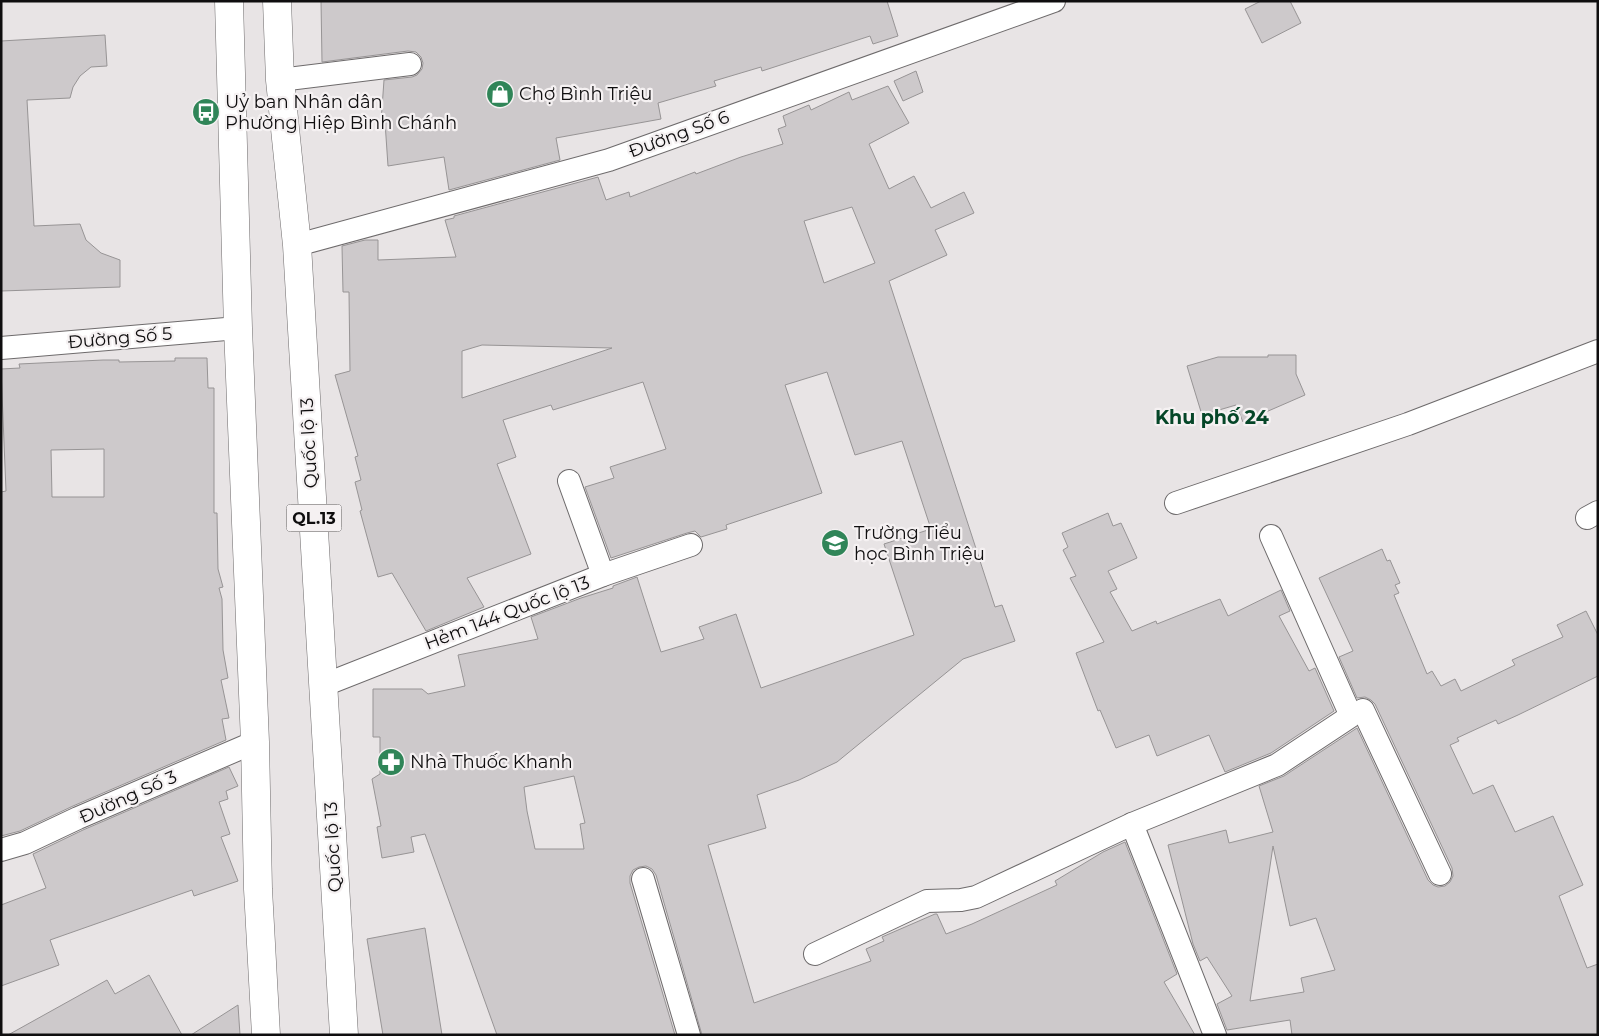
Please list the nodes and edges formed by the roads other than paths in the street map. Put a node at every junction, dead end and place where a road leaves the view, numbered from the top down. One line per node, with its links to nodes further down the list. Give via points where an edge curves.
1 (229, 1): 7 (highway)
2 (276, 1): 5 (highway, Quốc lộ 13 / QL.13)
3 (1054, 1): 6 (street, Đường Số 6, via 609,160)
4 (410, 64): 5 (street)
5 (280, 80): 6 (highway, Quốc lộ 13 / QL.13)
6 (297, 245): 15 (highway, Quốc lộ 13 / QL.13)
7 (238, 328): 8 (street, Đường Số 5); 17 (highway)
8 (1, 348)
9 (1598, 351): 11 (street, via 1408,424)
10 (569, 481): 14 (street)
11 (1176, 503)
12 (1271, 536): 16 (street)
13 (691, 545): 14 (street, Hẻm 144 Quốc lộ 13)
14 (603, 575): 15 (street, Hẻm 144 Quốc lộ 13)
15 (324, 685): 24 (highway, Quốc lộ 13 / QL.13)
16 (1357, 713): 18 (street, via 1277,765); 20 (street)
17 (255, 742): 19 (street, Đường Số 3, via 25,843); 23 (highway, via 258,889)
18 (1132, 824): 22 (street, via 976,897 927,901); 26 (street)
19 (1, 850)
20 (1440, 874)
21 (643, 879): 25 (street)
22 (815, 954)
23 (266, 1035)
24 (344, 1035)
25 (689, 1035)
26 (1215, 1035)

